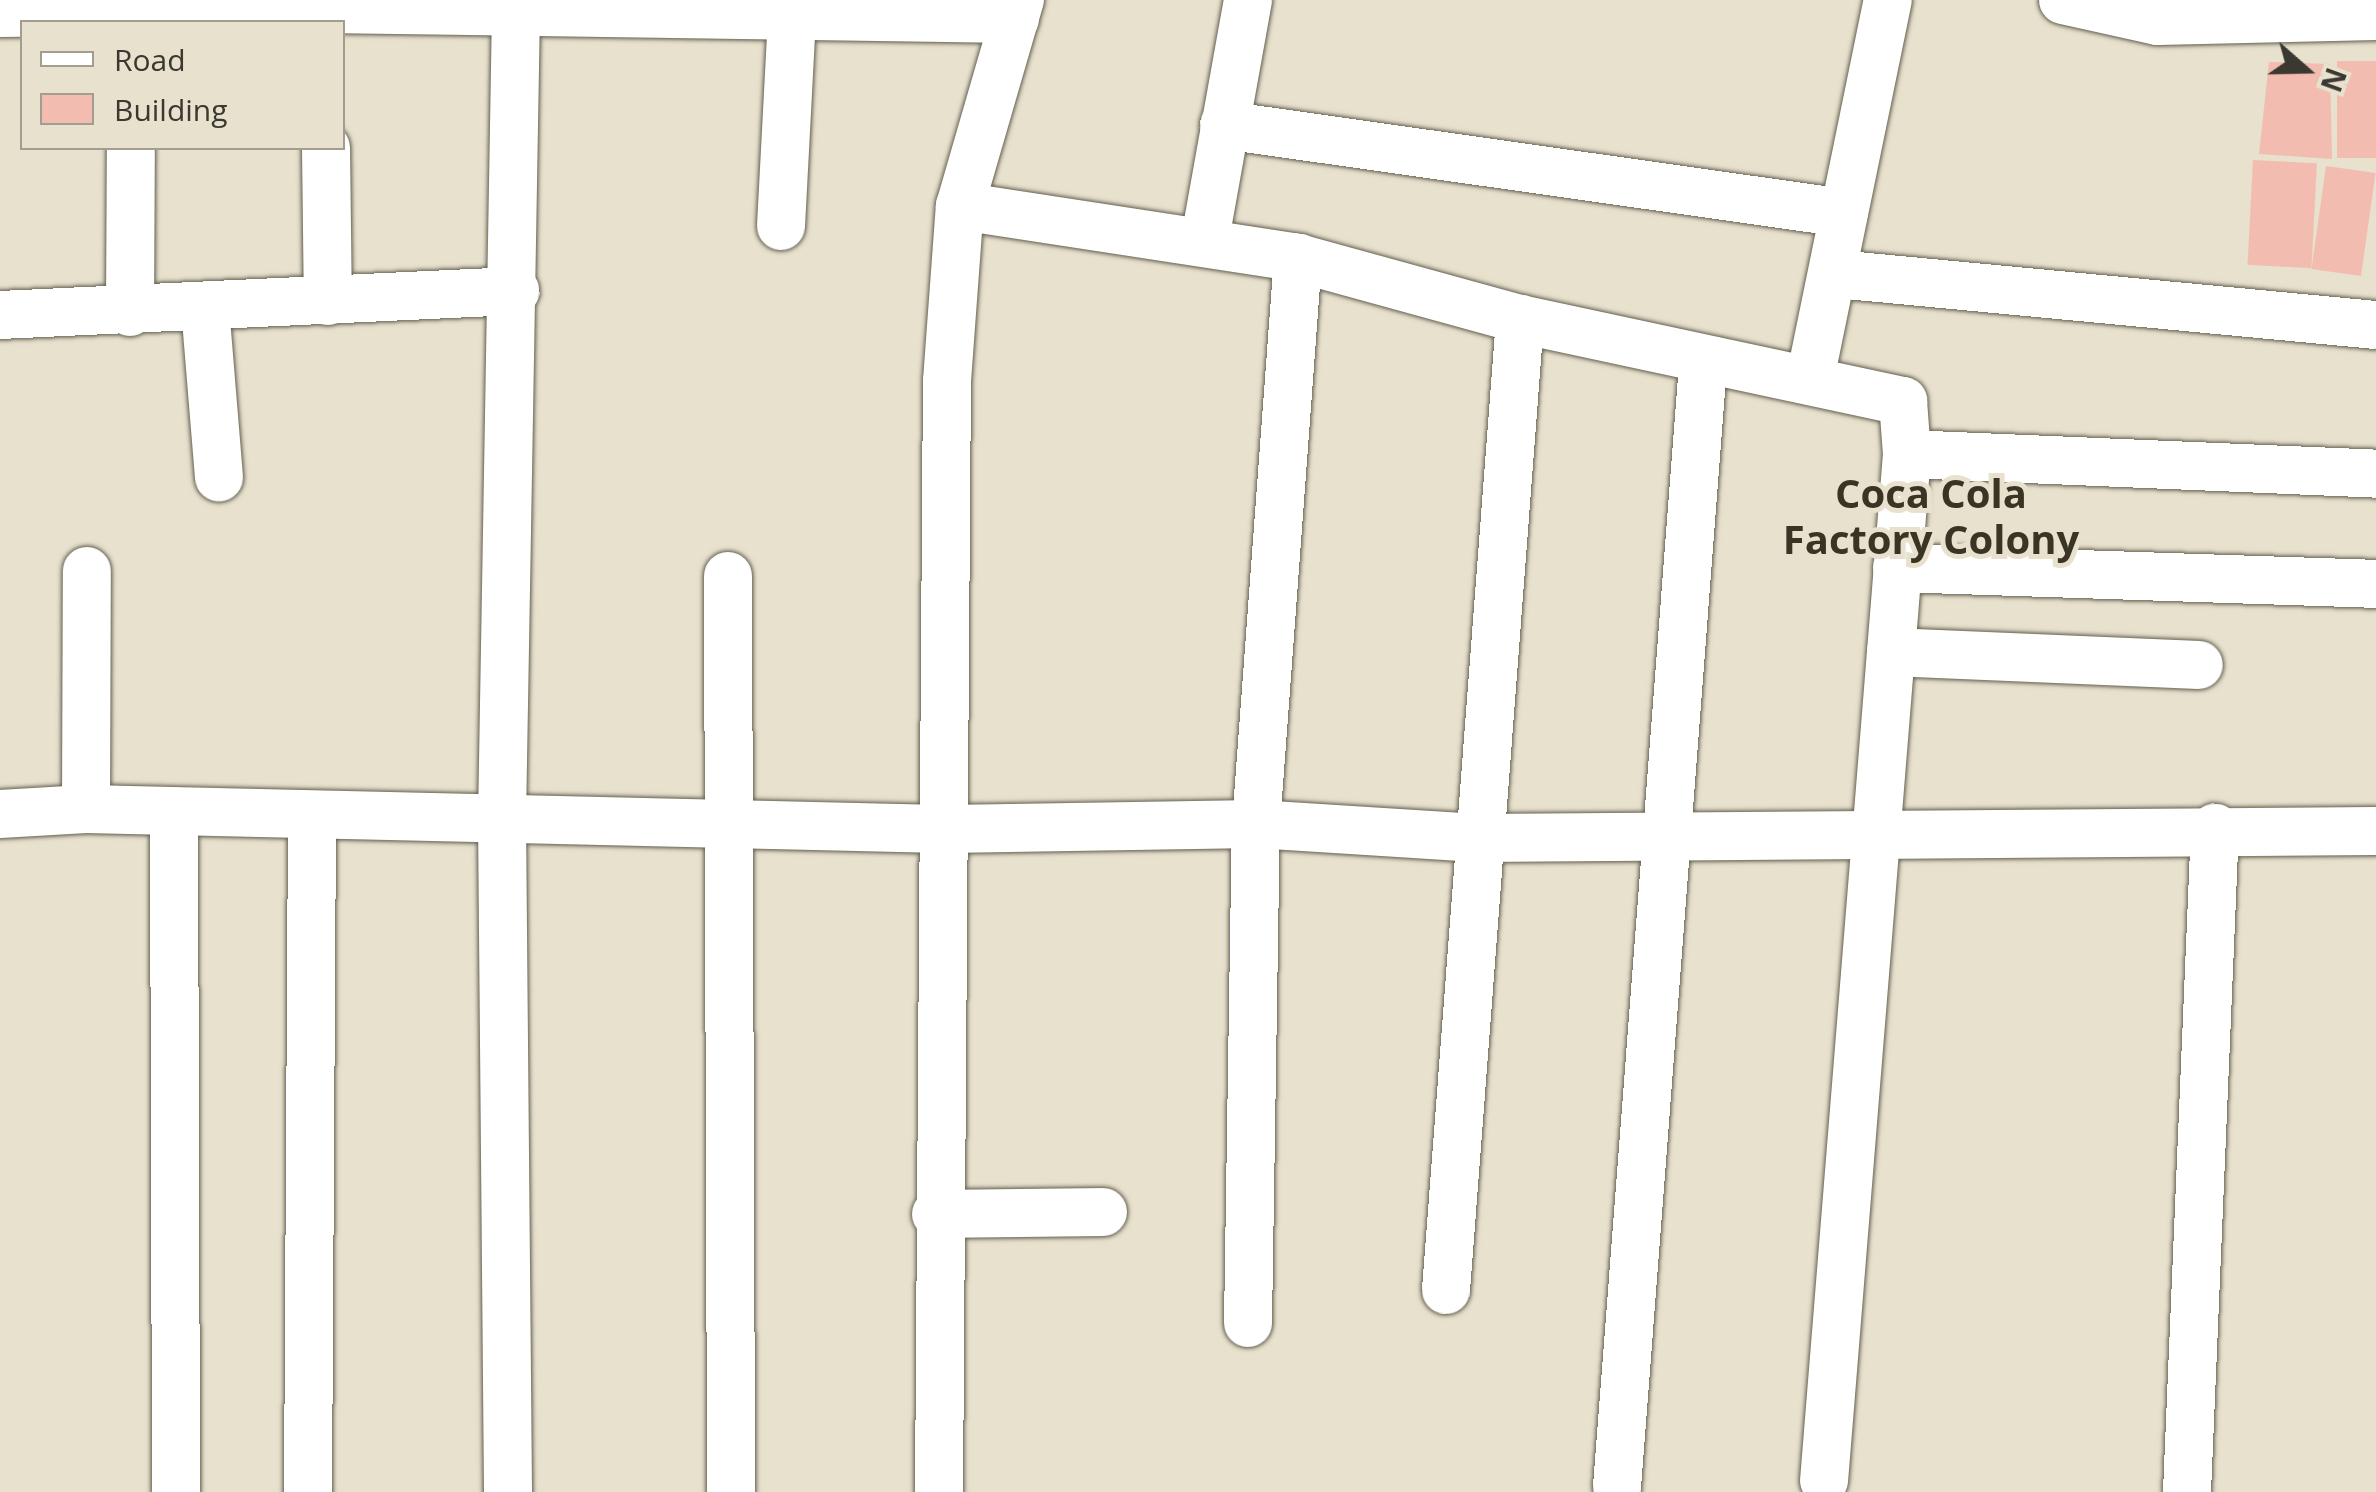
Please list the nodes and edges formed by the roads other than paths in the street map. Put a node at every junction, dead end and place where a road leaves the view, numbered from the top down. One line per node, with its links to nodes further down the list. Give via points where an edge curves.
1 (1248, 0): 11 (street)
2 (1888, 0): 15 (street)
3 (2063, 0): 9 (street, via 2158,21)
4 (1017, 9): 5 (street); 14 (street)
5 (792, 10): 7 (street); 16 (street)
6 (308, 11): 7 (street); 10 (street)
7 (516, 12): 20 (street)
8 (0, 13): 10 (street)
9 (2376, 16)
10 (132, 17)
11 (1224, 124): 15 (street); 17 (street)
12 (131, 150): 23 (street)
13 (326, 150): 21 (street)
14 (960, 206): 17 (street); 46 (street, via 947,381)
15 (1844, 213): 19 (street)
16 (782, 226)
17 (1206, 239): 18 (street)
18 (1298, 258): 25 (street); 43 (street)
19 (1836, 274): 26 (street); 28 (street)
20 (515, 291): 21 (street); 42 (street)
21 (328, 301): 22 (street)
22 (205, 308): 23 (street); 31 (street)
23 (130, 312): 24 (street)
24 (0, 315)
25 (1520, 320): 27 (street); 49 (street)
26 (2376, 326)
27 (1703, 363): 28 (street); 50 (street)
28 (1810, 379): 29 (street, via 1903,401)
29 (1907, 454): 30 (street); 32 (street)
30 (2376, 474)
31 (219, 477)
32 (1897, 568): 35 (street); 36 (street)
33 (87, 571): 38 (street)
34 (728, 576): 44 (street)
35 (2376, 584)
36 (1891, 652): 37 (street); 48 (street)
37 (2199, 665)
38 (86, 809): 39 (street); 40 (street)
39 (0, 814)
40 (174, 814): 41 (street); 57 (street)
41 (312, 818): 42 (street); 58 (street)
42 (502, 820): 44 (street); 59 (street)
43 (1256, 824): 46 (street); 49 (street); 54 (street)
44 (730, 825): 46 (street); 60 (street)
45 (2214, 828): 47 (street); 48 (street); 62 (street)
46 (942, 830): 52 (street)
47 (2376, 831)
48 (1876, 835): 50 (street); 55 (street)
49 (1478, 838): 50 (street); 53 (street)
50 (1668, 839): 56 (street)
51 (1103, 1212): 52 (street)
52 (936, 1214): 61 (street)
53 (1446, 1290)
54 (1248, 1323)
55 (1824, 1482)
56 (1617, 1487)
57 (176, 1492)
58 (308, 1492)
59 (508, 1492)
60 (731, 1492)
61 (939, 1492)
62 (2188, 1492)

